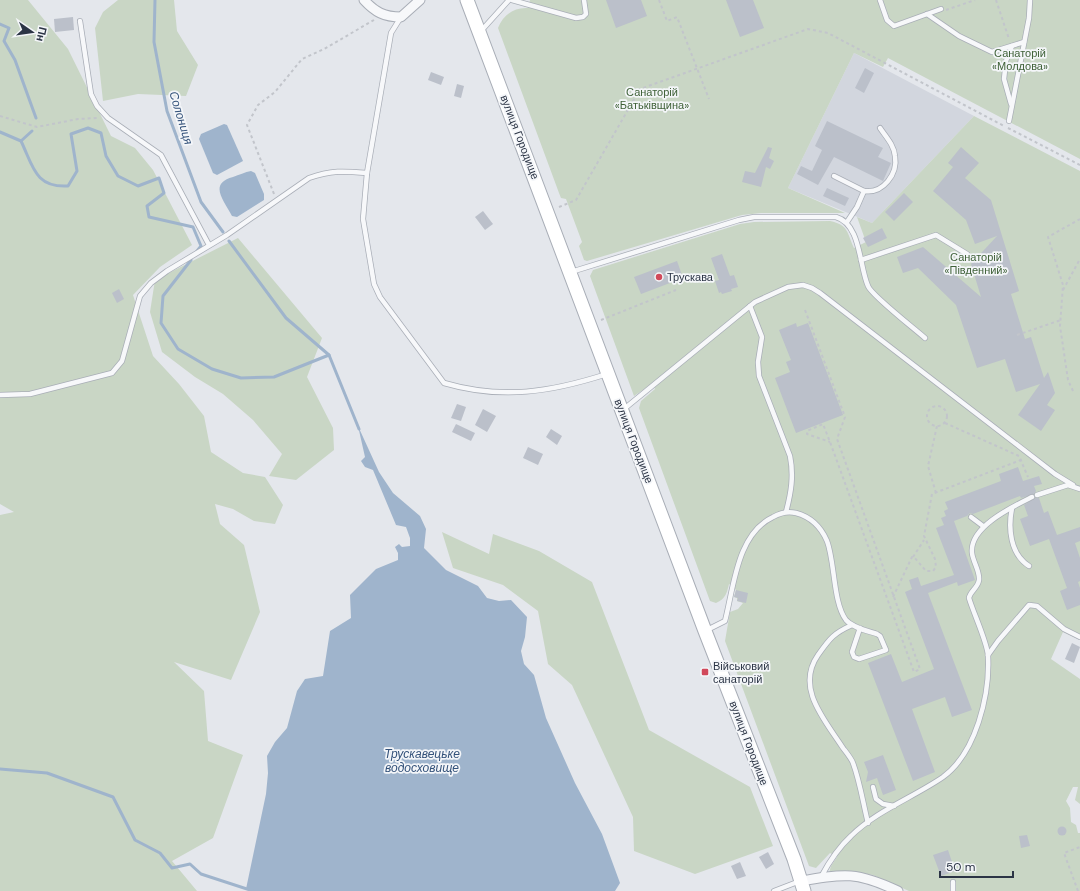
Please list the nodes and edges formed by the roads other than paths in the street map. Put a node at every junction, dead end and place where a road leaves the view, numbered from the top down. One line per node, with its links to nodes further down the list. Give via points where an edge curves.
1 (364, 0): 10 (street, via 374,11 382,15)
2 (420, 0): 10 (street)
3 (467, 0): 12 (street, вулиця Городище)
4 (510, 0): 5 (lane, via 576,18 586,14); 12 (lane)
5 (584, 0)
6 (880, 0): 9 (lane, via 887,20 894,26)
7 (1030, 0): 13 (lane)
8 (941, 9): 9 (lane)
9 (927, 14): 14 (lane, via 986,51 997,52)
10 (401, 17): 18 (lane, via 391,32)
11 (80, 21): 22 (lane, via 91,94 97,106 108,118 160,155)
12 (480, 32): 25 (street, вулиця Городище)
13 (1024, 42): 14 (lane); 15 (lane)
14 (1012, 46): 15 (lane, via 1006,61 1004,79)
15 (1012, 107): 16 (lane)
16 (1009, 121)
17 (880, 128): 20 (lane, via 893,146 895,167 884,186)
18 (367, 173): 22 (lane, via 338,170 309,178); 28 (lane, via 363,220 374,284 380,297 444,383 498,392 530,393 555,389)
19 (834, 176): 20 (lane)
20 (864, 191): 21 (lane)
21 (846, 222): 24 (lane, via 852,231); 25 (lane, via 836,217 747,219)
22 (210, 245): 29 (lane, via 167,270 140,296 122,361 112,373 30,394)
23 (967, 254): 24 (lane, via 936,235)
24 (861, 260): 27 (lane, via 870,290)
25 (571, 272): 28 (street, вулиця Городище)
26 (750, 306): 30 (lane); 31 (lane, via 788,287 803,285 812,288); 36 (lane, via 762,337 758,362 759,376 793,468 793,482)
27 (925, 338)
28 (608, 374): 30 (street, вулиця Городище)
29 (0, 395)
30 (623, 410): 42 (street, вулиця Городище)
31 (1073, 486): 32 (lane); 33 (lane, via 1061,486)
32 (1080, 489)
33 (1037, 495)
34 (1032, 497): 35 (lane)
35 (1012, 508): 38 (lane); 39 (lane, via 1010,525 1014,549 1018,557)
36 (786, 512): 40 (lane, via 804,516 822,531 830,552 840,606 847,621); 42 (lane, via 765,521 749,538 743,550 725,621)
37 (971, 517): 38 (lane)
38 (983, 526): 44 (lane, via 972,548 979,582 969,598)
39 (1029, 566)
40 (852, 625): 41 (lane); 47 (lane, via 836,633 826,643 809,671 808,684 817,708 853,762)
41 (860, 628): 41 (lane, via 880,636 886,650 859,659 854,657 852,652)
42 (706, 631): 50 (street, вулиця Городище)
43 (1080, 637): 44 (lane, via 1064,629 1037,606 1028,606)
44 (988, 655): 46 (lane, via 983,708 967,750 945,776)
45 (873, 787): 46 (lane, via 876,799 883,804)
46 (894, 806): 47 (lane)
47 (868, 823): 48 (lane, via 852,835 833,856)
48 (821, 877): 50 (street); 52 (street, via 857,875)
49 (954, 882): 53 (lane)
50 (803, 886): 51 (lane)
51 (774, 891)
52 (898, 891)
53 (953, 891)

